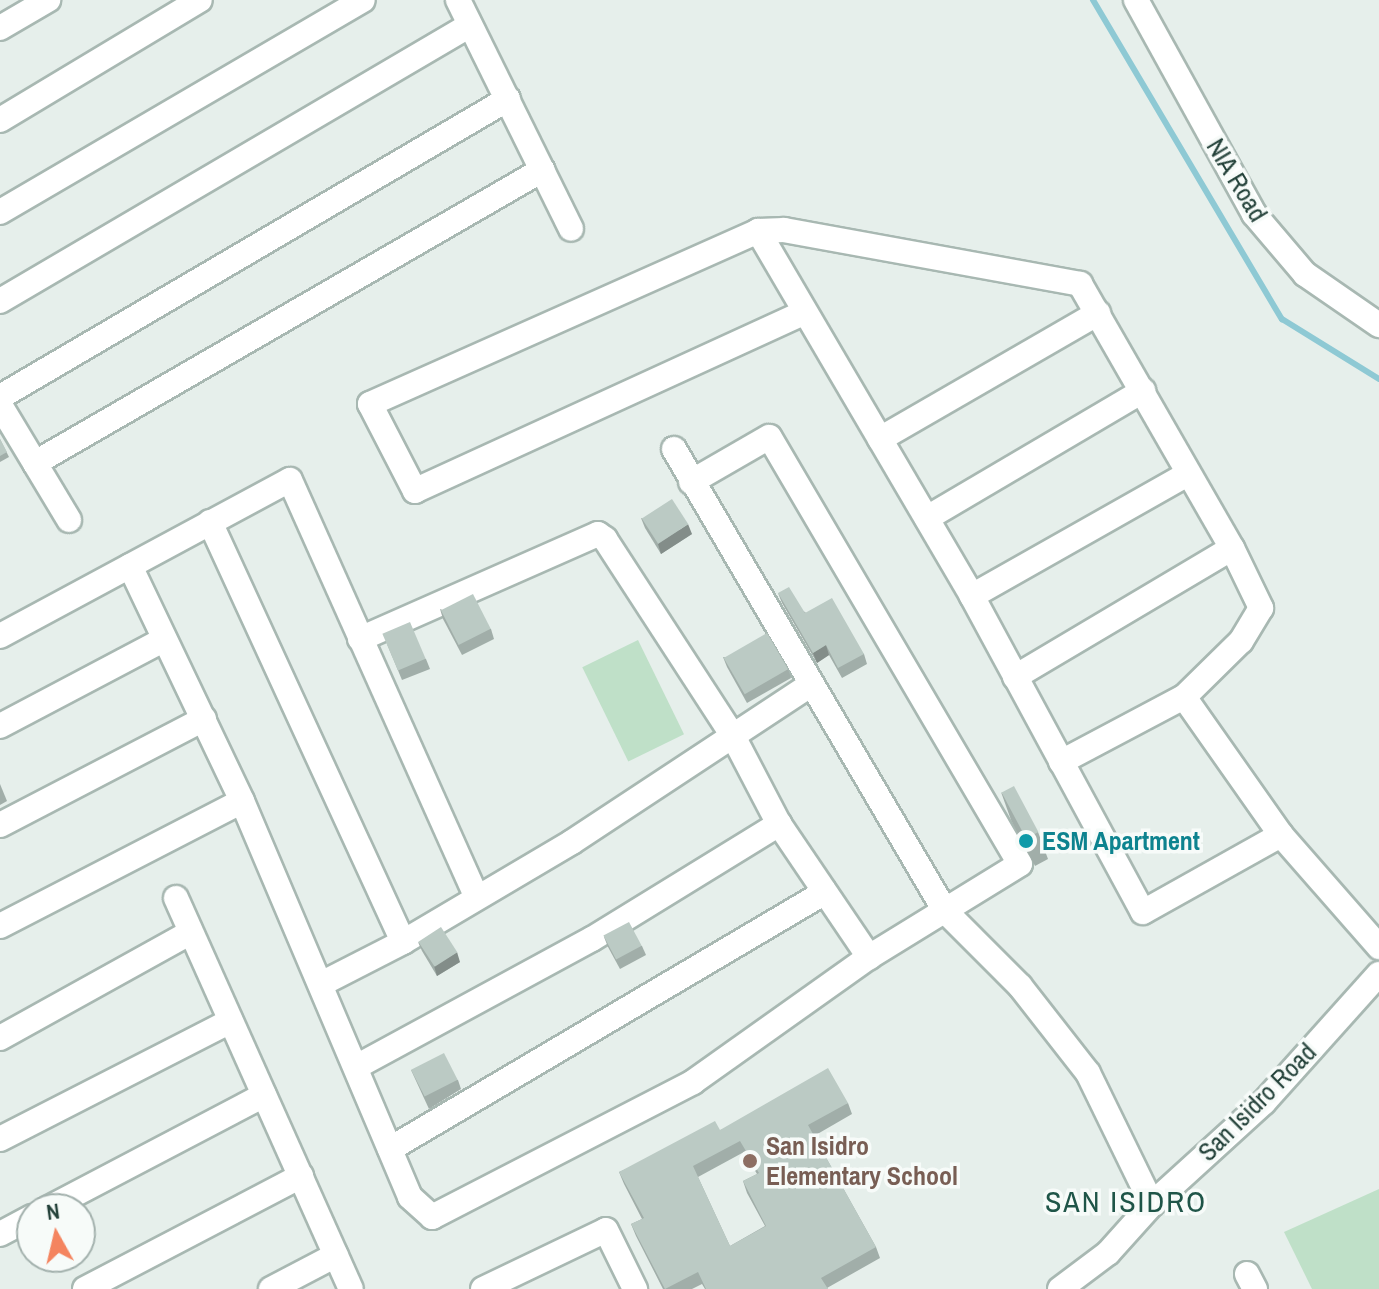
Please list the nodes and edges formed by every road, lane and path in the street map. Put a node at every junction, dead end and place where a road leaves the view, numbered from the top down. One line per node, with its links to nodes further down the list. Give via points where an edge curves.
1 (48, 0): 7 (street)
2 (200, 0): 9 (street)
3 (363, 0): 11 (street)
4 (458, 0): 6 (street)
5 (1136, 0): 17 (street, NIA Road, via 1254,214 1305,274)
6 (470, 25): 8 (street); 14 (street)
7 (0, 28)
8 (508, 99): 10 (street); 19 (street)
9 (0, 120)
10 (542, 170): 12 (street); 23 (street)
11 (0, 212)
12 (571, 229)
13 (758, 231): 15 (street); 15 (street, via 370,404 415,491); 16 (street, via 784,230 1080,284)
14 (0, 301)
15 (803, 313): 21 (street)
16 (1098, 313): 18 (street); 21 (street)
17 (1379, 325)
18 (1143, 391): 24 (street); 26 (street)
19 (0, 397)
20 (0, 405): 23 (street)
21 (880, 439): 26 (street)
22 (674, 449): 25 (street)
23 (35, 463): 27 (street)
24 (1188, 474): 29 (street); 31 (street)
25 (691, 482): 36 (street); 49 (street, via 769,437 1020,864)
26 (927, 518): 31 (street)
27 (69, 520)
28 (210, 522): 30 (street); 33 (street, via 290,480); 52 (street)
29 (1232, 548): 35 (street); 37 (street, via 1261,608 1241,641)
30 (130, 566): 32 (street); 34 (street)
31 (972, 596): 35 (street)
32 (0, 636)
33 (360, 639): 40 (street, via 598,534); 47 (street)
34 (163, 640): 38 (street); 39 (street)
35 (1015, 677): 41 (street)
36 (812, 684): 40 (street); 49 (street)
37 (1184, 697): 41 (street); 45 (street)
38 (204, 719): 42 (street); 44 (street)
39 (0, 726)
40 (734, 738): 43 (street); 47 (street, via 572,842)
41 (1061, 762): 45 (street, via 1143,912)
42 (242, 801): 50 (street); 56 (street)
43 (779, 824): 46 (street); 59 (street, via 592,939)
44 (0, 825)
45 (1281, 835): 53 (street)
46 (825, 892): 54 (street); 62 (street)
47 (476, 896): 52 (street)
48 (176, 898): 51 (street)
49 (945, 911): 54 (street); 65 (street, via 1020,986 1088,1073)
50 (0, 926)
51 (191, 932): 57 (street); 58 (street)
52 (403, 942): 56 (street)
53 (1379, 947)
54 (869, 957): 62 (street, via 693,1082 432,1217 410,1197)
55 (1379, 974): 65 (street, San Isidro Road, via 1264,1102)
56 (321, 984): 59 (street)
57 (231, 1021): 60 (street); 61 (street)
58 (0, 1038)
59 (356, 1067): 62 (street)
60 (264, 1095): 63 (street); 64 (street)
61 (0, 1139)
62 (390, 1149)
63 (301, 1176): 66 (street); 67 (street)
64 (77, 1193)
65 (1152, 1204): 72 (street, San Isidro Road, via 1108,1253)
66 (336, 1255): 68 (street); 69 (street)
67 (85, 1289)
68 (271, 1289)
69 (351, 1289)
70 (483, 1289): 71 (street, via 606,1230)
71 (635, 1289)
72 (1060, 1289)

